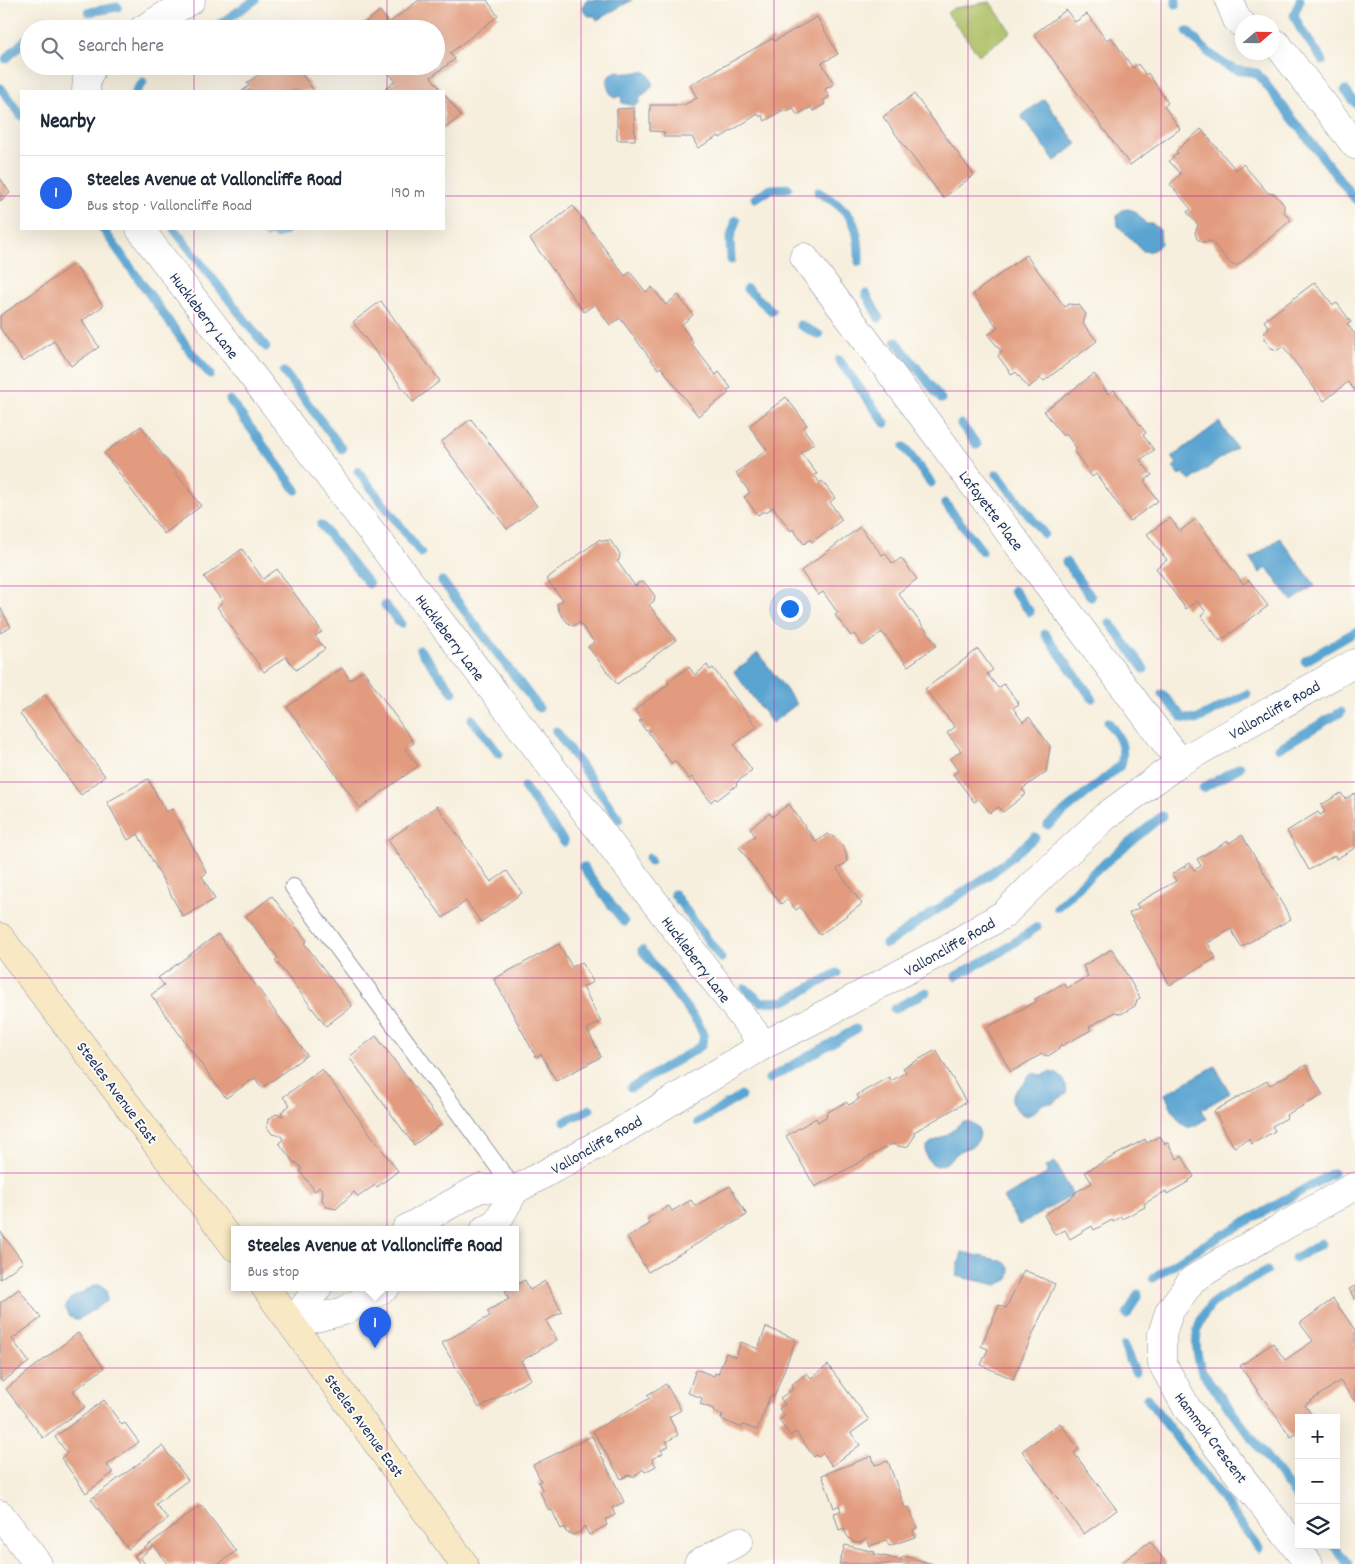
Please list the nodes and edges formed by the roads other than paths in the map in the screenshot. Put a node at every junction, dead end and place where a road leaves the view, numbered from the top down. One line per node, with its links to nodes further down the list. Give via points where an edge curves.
1 (191, 0): 4 (street)
2 (1229, 0): 3 (street)
3 (1235, 15)
4 (158, 20)
5 (1280, 48): 8 (street)
6 (88, 75): 7 (street)
7 (86, 90)
8 (1355, 145)
9 (141, 230): 15 (street, Huckleberry Lane)
10 (804, 257): 12 (street, Lafayette Place)
11 (1355, 662): 12 (street, Valloncliffe Road)
12 (1180, 762): 15 (street, Valloncliffe Road, via 1106,816 1004,914 948,948)
13 (293, 887): 17 (lane)
14 (0, 937): 20 (main road, Steeles Avenue East)
15 (764, 1045): 17 (street, Valloncliffe Road, via 615,1135)
16 (1355, 1186): 30 (street, Hammok Crescent, via 1192,1280 1169,1312 1162,1334 1162,1363 1187,1408)
17 (515, 1190): 18 (street, via 480,1188); 19 (street, via 497,1222)
18 (411, 1226)
19 (490, 1226)
20 (231, 1242)
21 (267, 1291): 24 (main road, Steeles Avenue East)
22 (315, 1291): 24 (street)
23 (379, 1291): 24 (street, via 344,1311)
24 (292, 1324): 28 (main road, Steeles Avenue East)
25 (0, 1514): 27 (street)
26 (739, 1541): 29 (street)
27 (38, 1564)
28 (464, 1564)
29 (698, 1564)
30 (1309, 1564)

